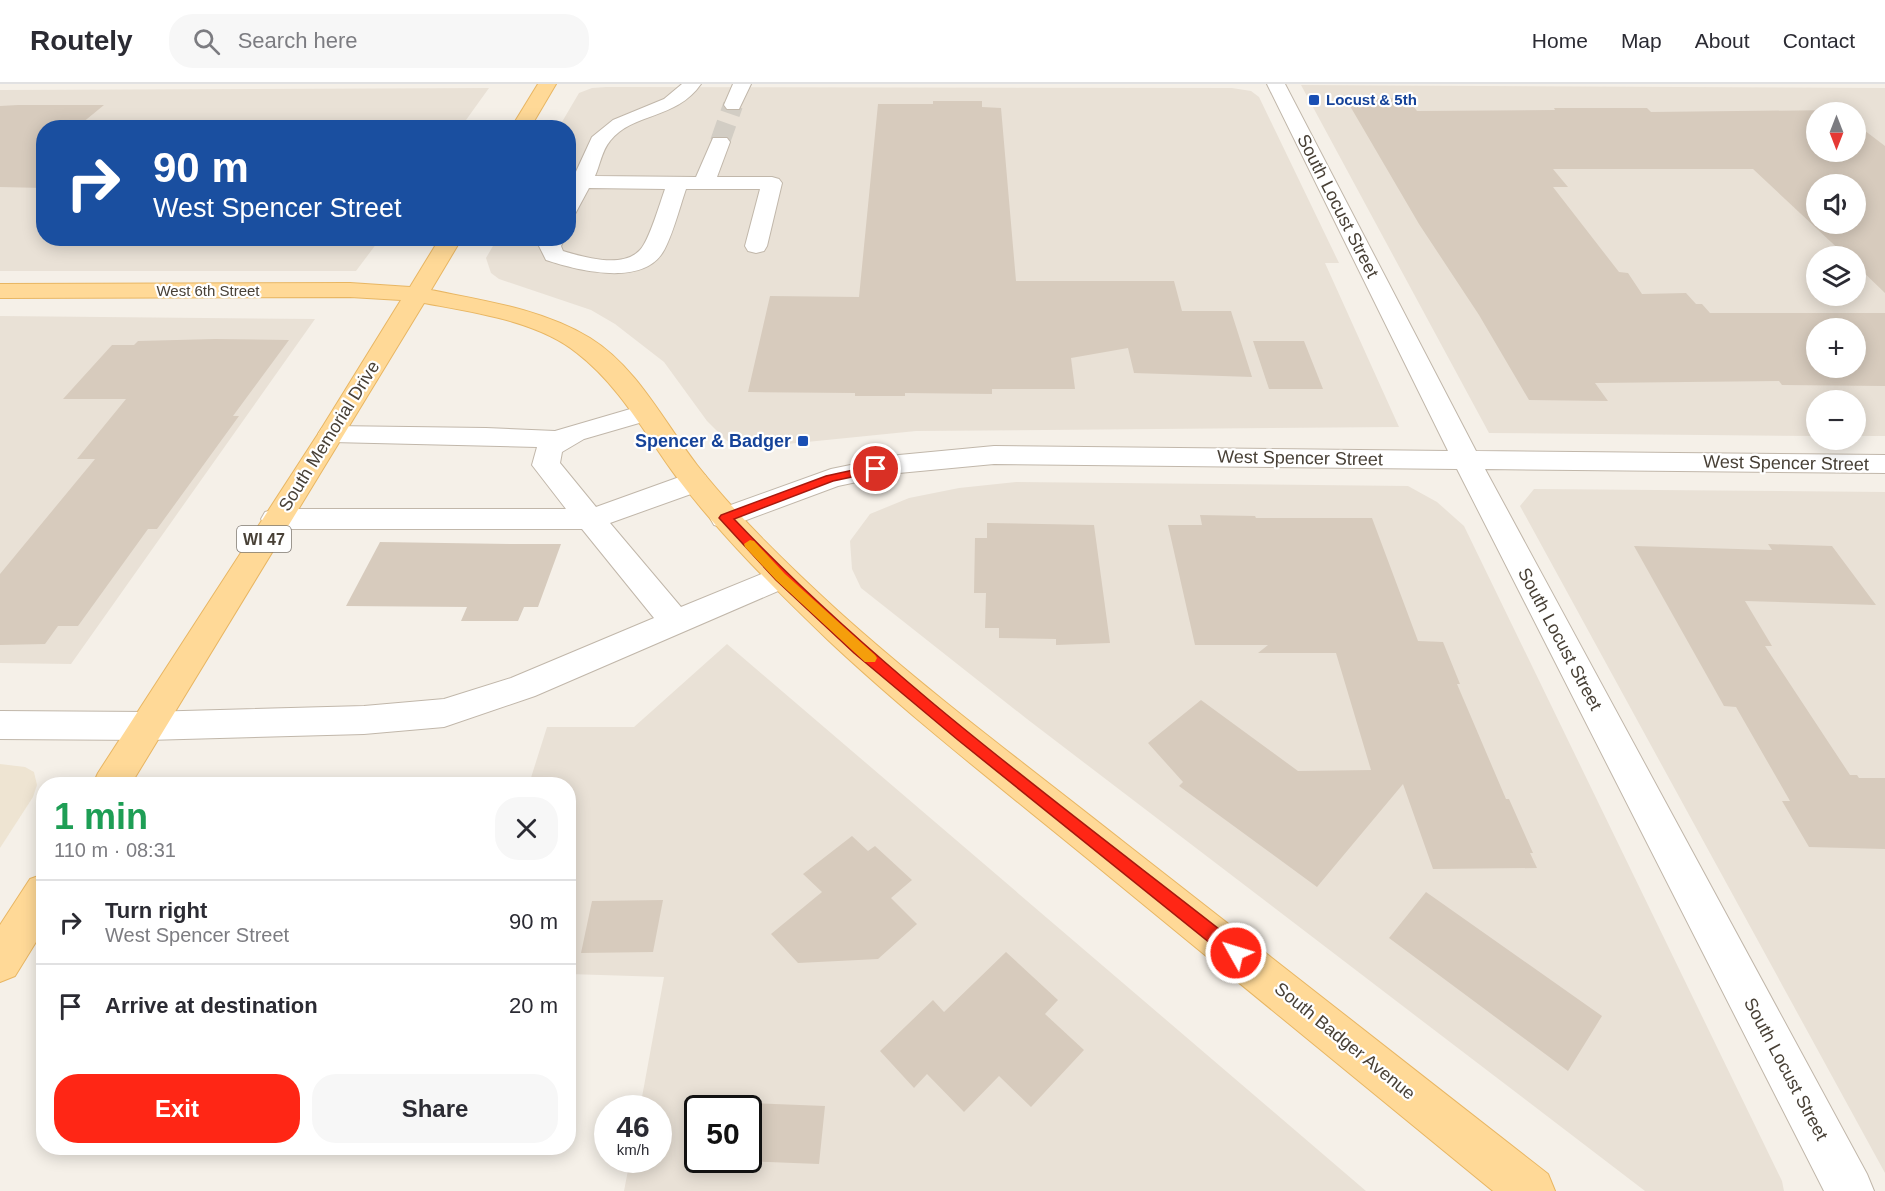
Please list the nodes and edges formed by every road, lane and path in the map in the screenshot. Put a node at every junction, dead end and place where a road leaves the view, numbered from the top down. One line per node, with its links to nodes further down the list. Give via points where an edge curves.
1 (547, 84): 6 (main road)
2 (692, 84): 8 (street, via 685,95 662,110 615,127 598,142)
3 (742, 84): 5 (street)
4 (1276, 84): 20 (street, South Locust Street)
5 (733, 105)
6 (525, 120)
7 (720, 142): 10 (street)
8 (582, 182): 9 (street); 11 (street)
9 (678, 183): 10 (street); 13 (street, via 652,252 645,260 628,266 580,265 554,255)
10 (704, 183): 14 (street, via 772,183)
11 (576, 194)
12 (446, 246): 16 (main road, South Memorial Drive / WI 47)
13 (550, 246)
14 (756, 246)
15 (0, 291): 16 (main road, West 6th Street, via 350,290)
16 (416, 294): 17 (main road, South Badger Avenue, via 507,312 582,344 621,380); 18 (main road, South Memorial Drive / WI 47)
17 (644, 412): 19 (street); 22 (main road, South Badger Avenue)
18 (332, 434): 19 (street); 24 (main road, South Memorial Drive / WI 47)
19 (559, 440): 25 (street, via 547,452 546,465)
20 (1467, 459): 21 (street, West Spencer Street); 23 (street, West Spencer Street, via 956,457 831,478); 34 (street, South Locust Street)
21 (1885, 464)
22 (695, 482): 23 (main road, South Badger Avenue); 25 (street)
23 (725, 518): 26 (main road, South Badger Avenue)
24 (276, 519): 25 (street); 29 (main road, South Memorial Drive / WI 47)
25 (592, 519): 27 (street)
26 (781, 577): 27 (street); 33 (main road, South Badger Avenue, via 963,736)
27 (676, 623): 29 (street, via 523,687 444,713 364,720)
28 (0, 725): 29 (street)
29 (147, 726): 30 (main road, South Memorial Drive / WI 47)
30 (115, 777)
31 (36, 905): 32 (main road)
32 (0, 962)
33 (1531, 1191)
34 (1850, 1191)

